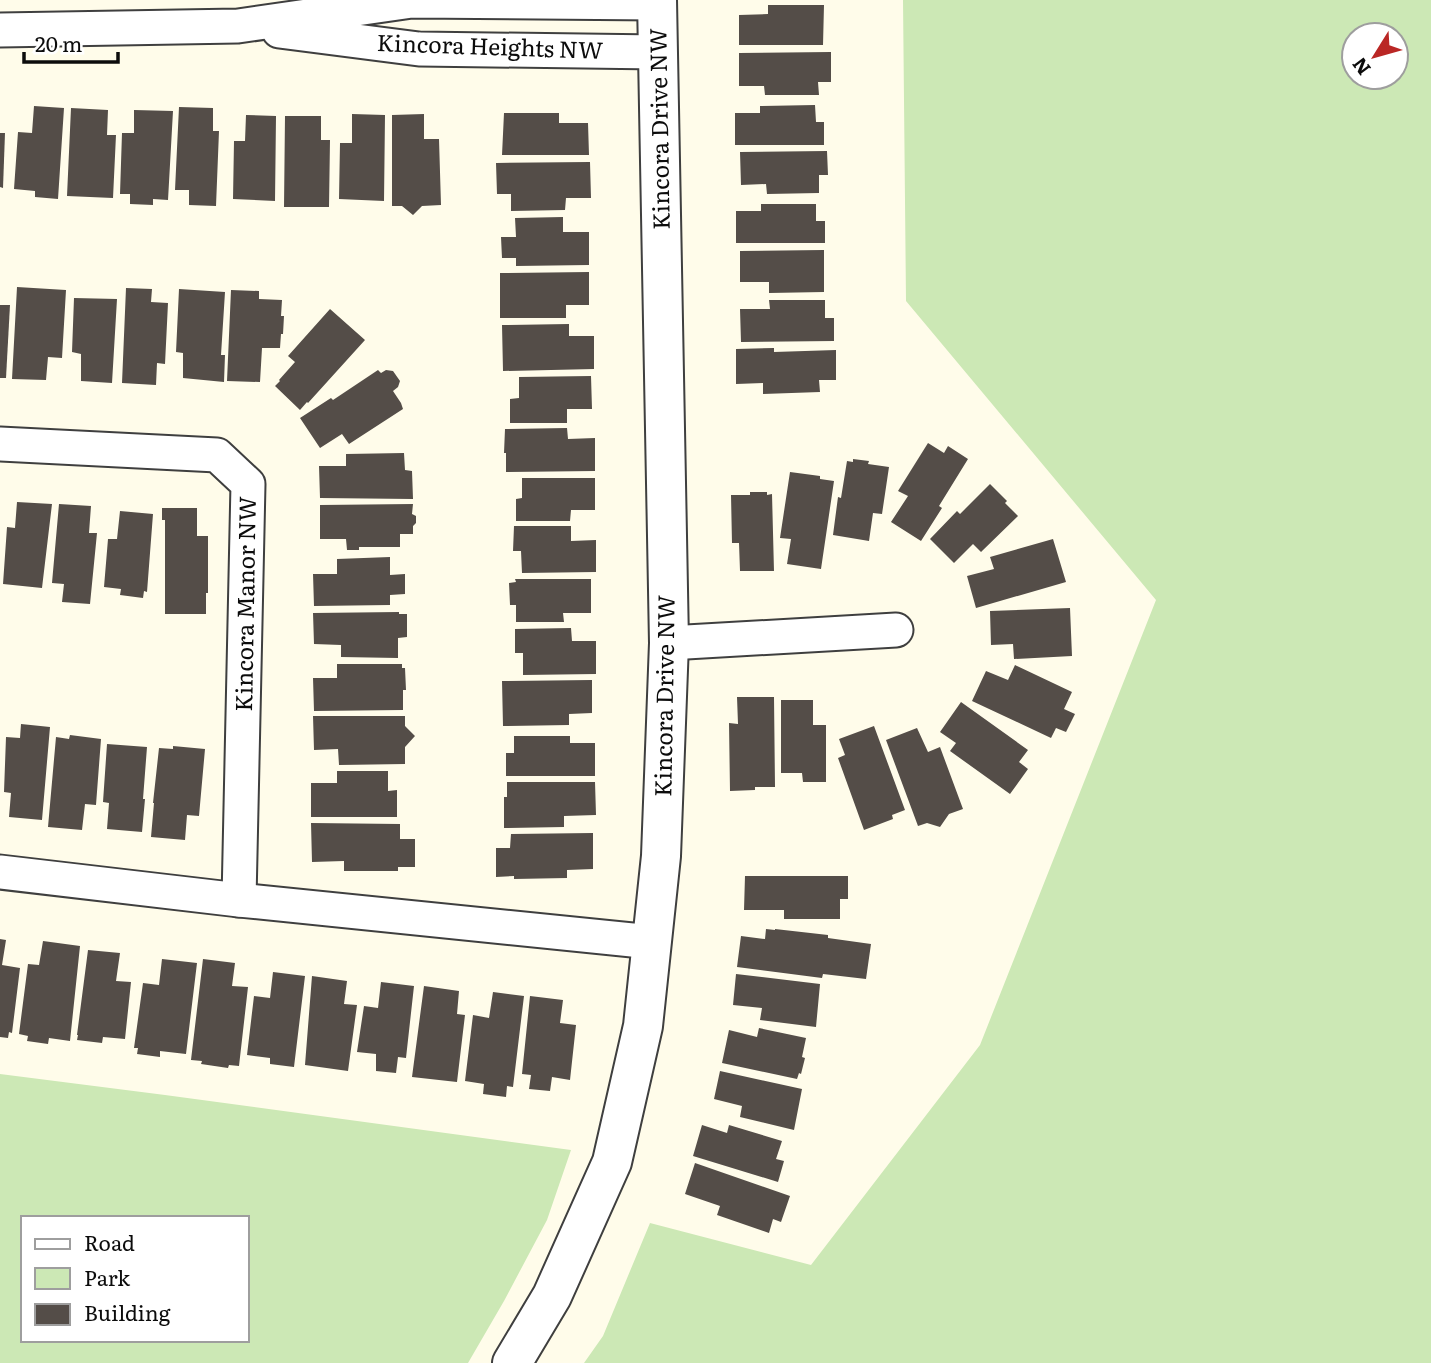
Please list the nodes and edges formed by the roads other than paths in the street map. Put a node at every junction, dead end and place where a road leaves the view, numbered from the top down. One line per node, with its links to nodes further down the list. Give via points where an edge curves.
1 (657, 1): 2 (street, Kincora Heights NW, via 412,1); 4 (street, Kincora Drive NW)
2 (238, 13): 3 (street, Kincora Heights NW); 4 (street, Kincora Heights NW, via 419,49)
3 (0, 30)
4 (659, 52): 7 (street, Kincora Drive NW)
5 (0, 444): 9 (street, Kincora Manor NW, via 216,455 248,484)
6 (897, 629): 7 (street)
7 (668, 643): 10 (street, Kincora Drive NW, via 661,856)
8 (0, 872): 9 (street)
9 (239, 900): 10 (street)
10 (652, 942): 11 (street, Kincora Drive NW, via 643,1026 612,1162 552,1296)
11 (512, 1363)

